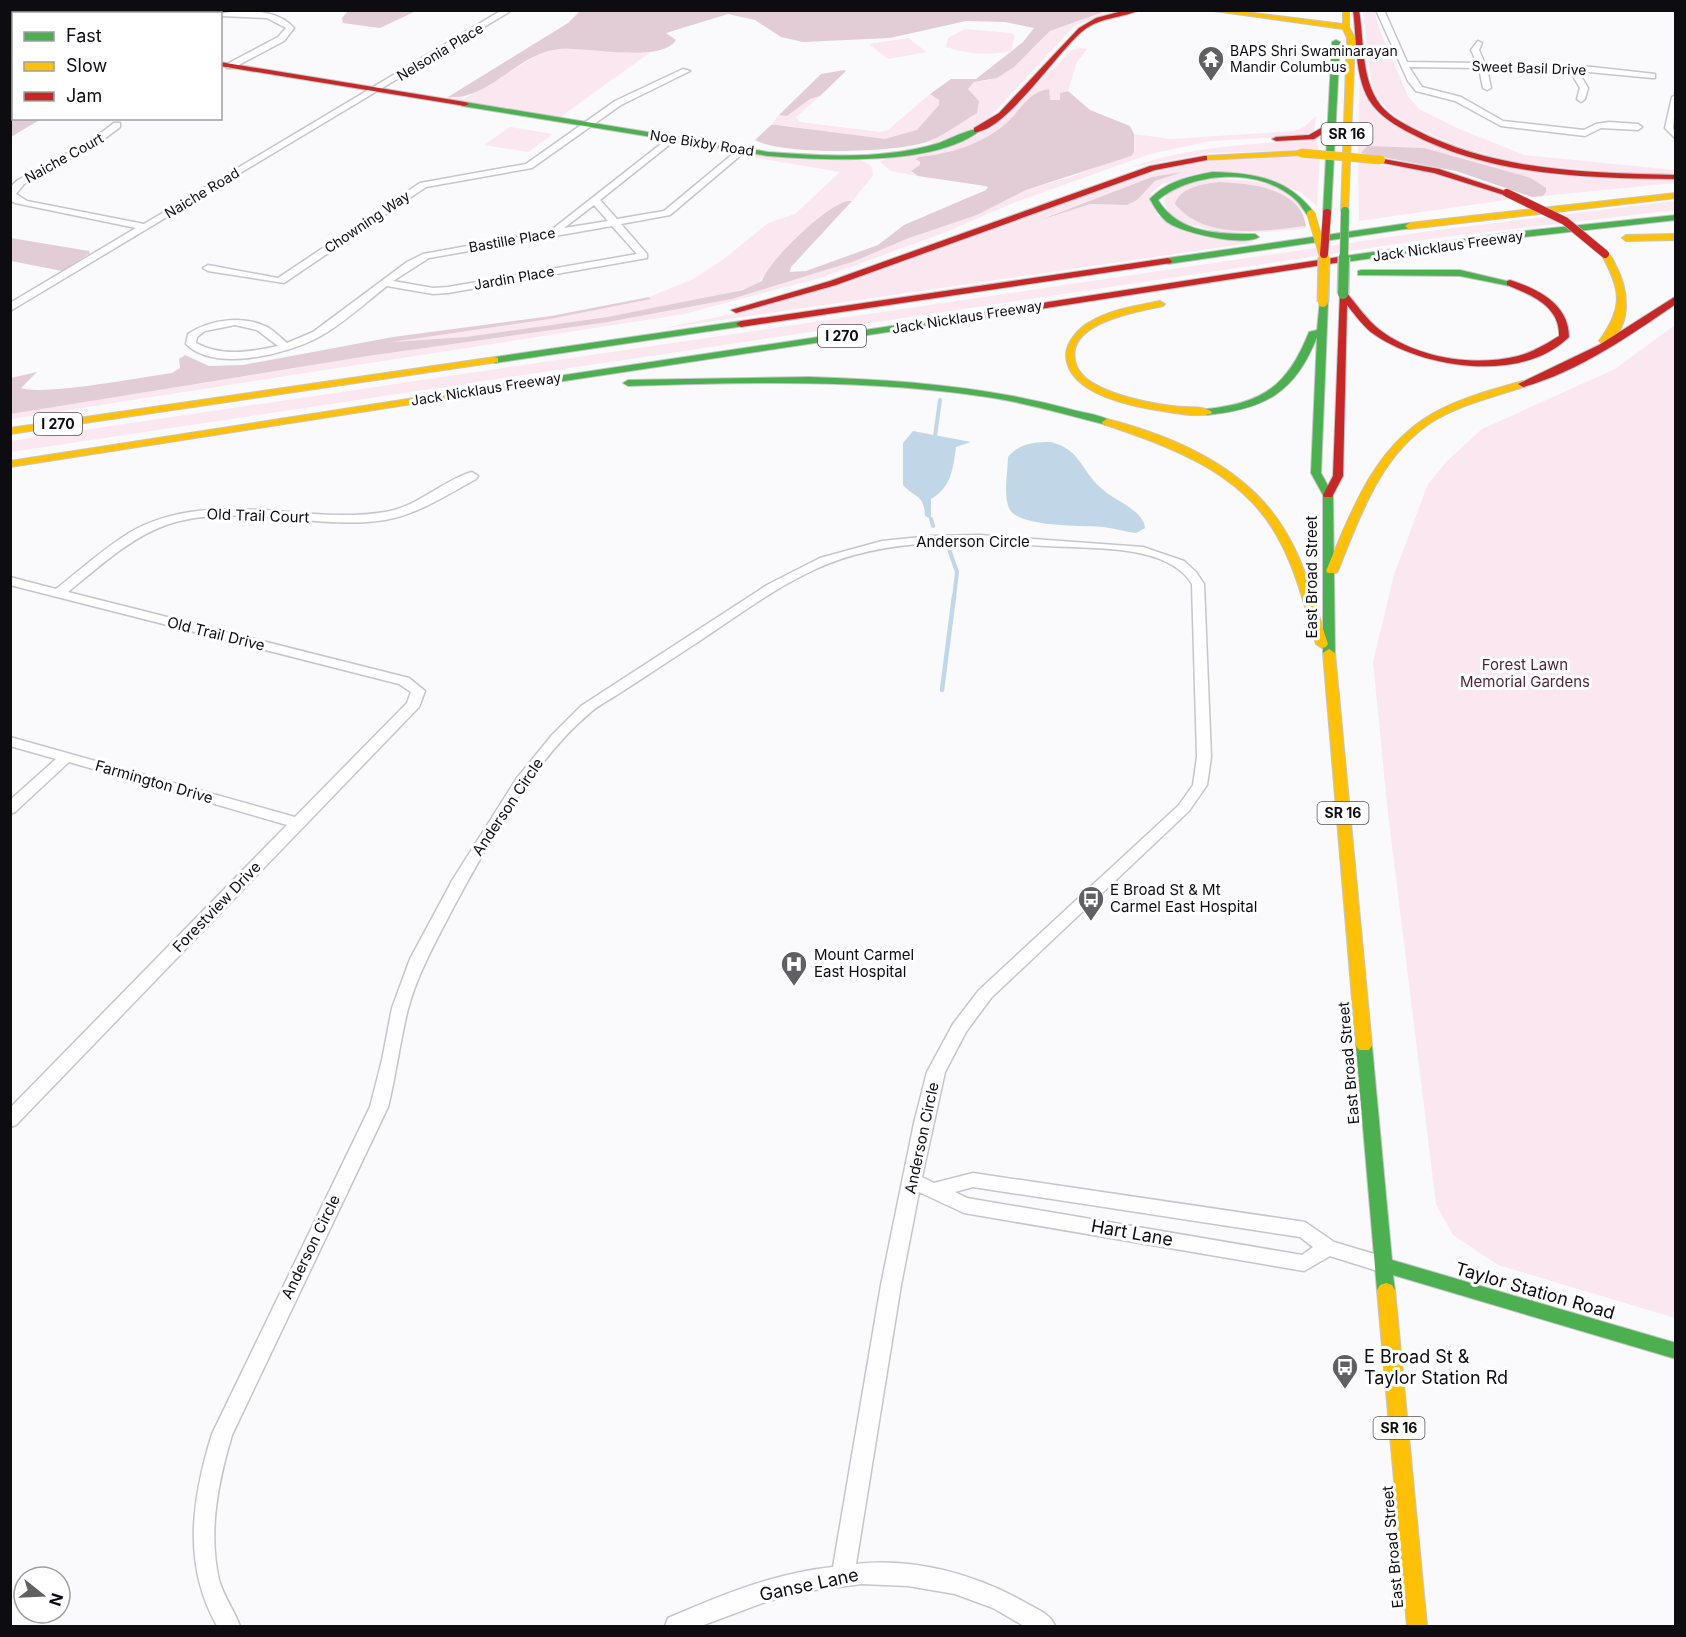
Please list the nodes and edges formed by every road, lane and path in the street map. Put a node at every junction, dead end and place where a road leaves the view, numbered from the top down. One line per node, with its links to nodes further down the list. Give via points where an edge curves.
1 (1137, 10): 28 (main road, Noe Bixby Road, via 1098,19 1081,29 1002,116 965,137 920,150 857,158)
2 (1210, 10): 8 (main road)
3 (1346, 10): 8 (main road, East Broad Street / SR 16)
4 (1356, 10): 29 (main road, via 1371,95 1387,115 1422,136 1479,156 1532,168 1581,175)
5 (1380, 10): 10 (street)
6 (505, 12): 17 (street, Nelsonia Place)
7 (222, 14): 11 (street, via 270,17 290,28 281,39)
8 (1346, 27): 22 (main road, East Broad Street / SR 16, via 1337,37); 46 (main road, East Broad Street / SR 16, bridge, via 1351,38)
9 (1478, 43): 12 (street, via 1475,50)
10 (1406, 64): 12 (street, Sweet Basil Drive); 23 (street, via 1419,89 1458,99 1501,123 1585,133 1610,125)
11 (226, 65): 17 (main road, Noe Bixby Road)
12 (1481, 66): 13 (street, Sweet Basil Drive); 16 (street)
13 (1573, 69): 15 (street, Sweet Basil Drive); 19 (street, via 1584,88)
14 (686, 71): 21 (street, Chowning Way, via 618,103)
15 (1652, 76)
16 (1487, 88)
17 (375, 91): 21 (main road, Noe Bixby Road); 35 (street, Naiche Road)
18 (1676, 97): 24 (street, via 1669,128)
19 (1581, 99)
20 (117, 125): 35 (street, Naiche Court, via 96,141 21,182 11,195 27,204)
21 (586, 125): 25 (main road, Noe Bixby Road); 42 (street, Chowning Way, via 529,166 418,188 280,281)
22 (1331, 126): 26 (main road, via 1311,137); 41 (main road, East Broad Street / SR 16, bridge)
23 (1638, 127)
24 (1676, 137)
25 (671, 139): 28 (main road, Noe Bixby Road); 32 (street)
26 (1257, 140)
27 (1219, 143): 37 (main road, via 1177,150 1133,164 1026,204)
28 (743, 150): 34 (street, Bastille Place, via 667,213)
29 (1676, 177)
30 (1676, 186): 41 (main road, bridge, via 1537,200 1303,232 1249,237 1211,235 1178,225 1161,214 1154,199 1164,187 1186,179 1237,176 1285,188 1303,200 1311,214)
31 (1676, 195): 53 (main road, Jack Nicklaus Freeway / I 270, via 1401,228)
32 (595, 200): 34 (street); 38 (street)
33 (1676, 217): 55 (main road, Jack Nicklaus Freeway / I 270, via 1323,263)
34 (614, 223): 38 (street, Bastille Place); 44 (street, Jardin Place, via 644,256 448,290)
35 (144, 227): 49 (street, Naiche Road)
36 (1676, 227): 40 (main road)
37 (978, 231): 51 (main road, bridge, via 1153,168 1217,156 1300,153 1381,160 1436,171 1507,193 1565,221 1605,254 1622,282 1623,314 1611,335); 53 (main road, via 833,283 746,308 612,333 233,391)
38 (552, 234): 44 (street, Bastille Place, via 426,256)
39 (1676, 237): 40 (main road)
40 (1559, 241): 43 (main road)
41 (1324, 254): 48 (main road, East Broad Street / SR 16, bridge)
42 (208, 268)
43 (1336, 273): 45 (main road); 46 (main road, via 1433,271 1486,277 1524,288 1544,299 1557,310 1566,328 1557,345 1532,357 1488,363 1437,358 1378,333)
44 (385, 283): 50 (street, Bastille Place, via 317,334)
45 (1211, 293): 48 (main road, via 1117,315 1083,331 1072,348 1076,372 1118,400 1145,407 1188,412 1245,406 1273,393 1297,372); 52 (main road)
46 (1343, 294): 57 (main road, East Broad Street / SR 16, via 1338,476)
47 (1676, 299): 51 (main road)
48 (1323, 302): 57 (main road, East Broad Street / SR 16, via 1316,473)
49 (10, 308)
50 (286, 347): 50 (street, Bastille Place, via 243,355 212,353 191,344 192,336 210,326 235,322 261,328)
51 (1587, 356): 58 (main road, via 1420,424 1392,450 1371,482)
52 (615, 384): 55 (main road); 61 (main road, via 793,377 901,381 1038,402 1151,437 1199,458 1237,483 1267,512 1286,541)
53 (105, 417): 54 (main road, Jack Nicklaus Freeway / I 270)
54 (10, 431)
55 (10, 465)
56 (472, 476): 60 (street, Old Trail Court, via 416,506 375,517 216,513 166,521 124,541)
57 (1328, 495): 58 (main road, East Broad Street / SR 16)
58 (1328, 580): 61 (main road, East Broad Street / SR 16)
59 (10, 581): 60 (street, Old Trail Drive)
60 (59, 593): 62 (street, Old Trail Drive, via 404,681)
61 (1329, 666): 71 (main road, East Broad Street / SR 16)
62 (418, 691): 66 (street, Forestview Drive, via 414,704)
63 (10, 741): 64 (street, Farmington Drive)
64 (66, 757): 65 (street); 66 (street, Farmington Drive)
65 (10, 809)
66 (297, 822): 67 (street, Forestview Drive)
67 (10, 1120)
68 (913, 1181): 69 (street, Hart Lane); 73 (street, Anderson Circle, via 891,1285); 74 (street, Anderson Circle, via 922,1123 936,1072 971,1010 1184,808 1200,785 1204,757 1198,584 1187,569 1167,556 1133,549 982,538 924,539 842,554 772,588 586,709 556,738 491,830 418,959 400,1008 379,1107 222,1434 210,1476 203,1525 211,1587)
69 (934, 1190): 70 (street, Hart Lane, via 973,1180 1008,1185 1305,1230); 70 (street, Hart Lane, via 964,1205 1304,1263)
70 (1328, 1248): 71 (street, Hart Lane)
71 (1384, 1265): 72 (main road, Taylor Station Road); 77 (main road, East Broad Street / SR 16)
72 (1676, 1351)
73 (843, 1574): 75 (street, Ganse Lane, via 756,1595); 76 (street, Ganse Lane, via 905,1573 956,1582 1021,1610)
74 (230, 1626)
75 (676, 1626)
76 (1044, 1626)
77 (1417, 1626)

